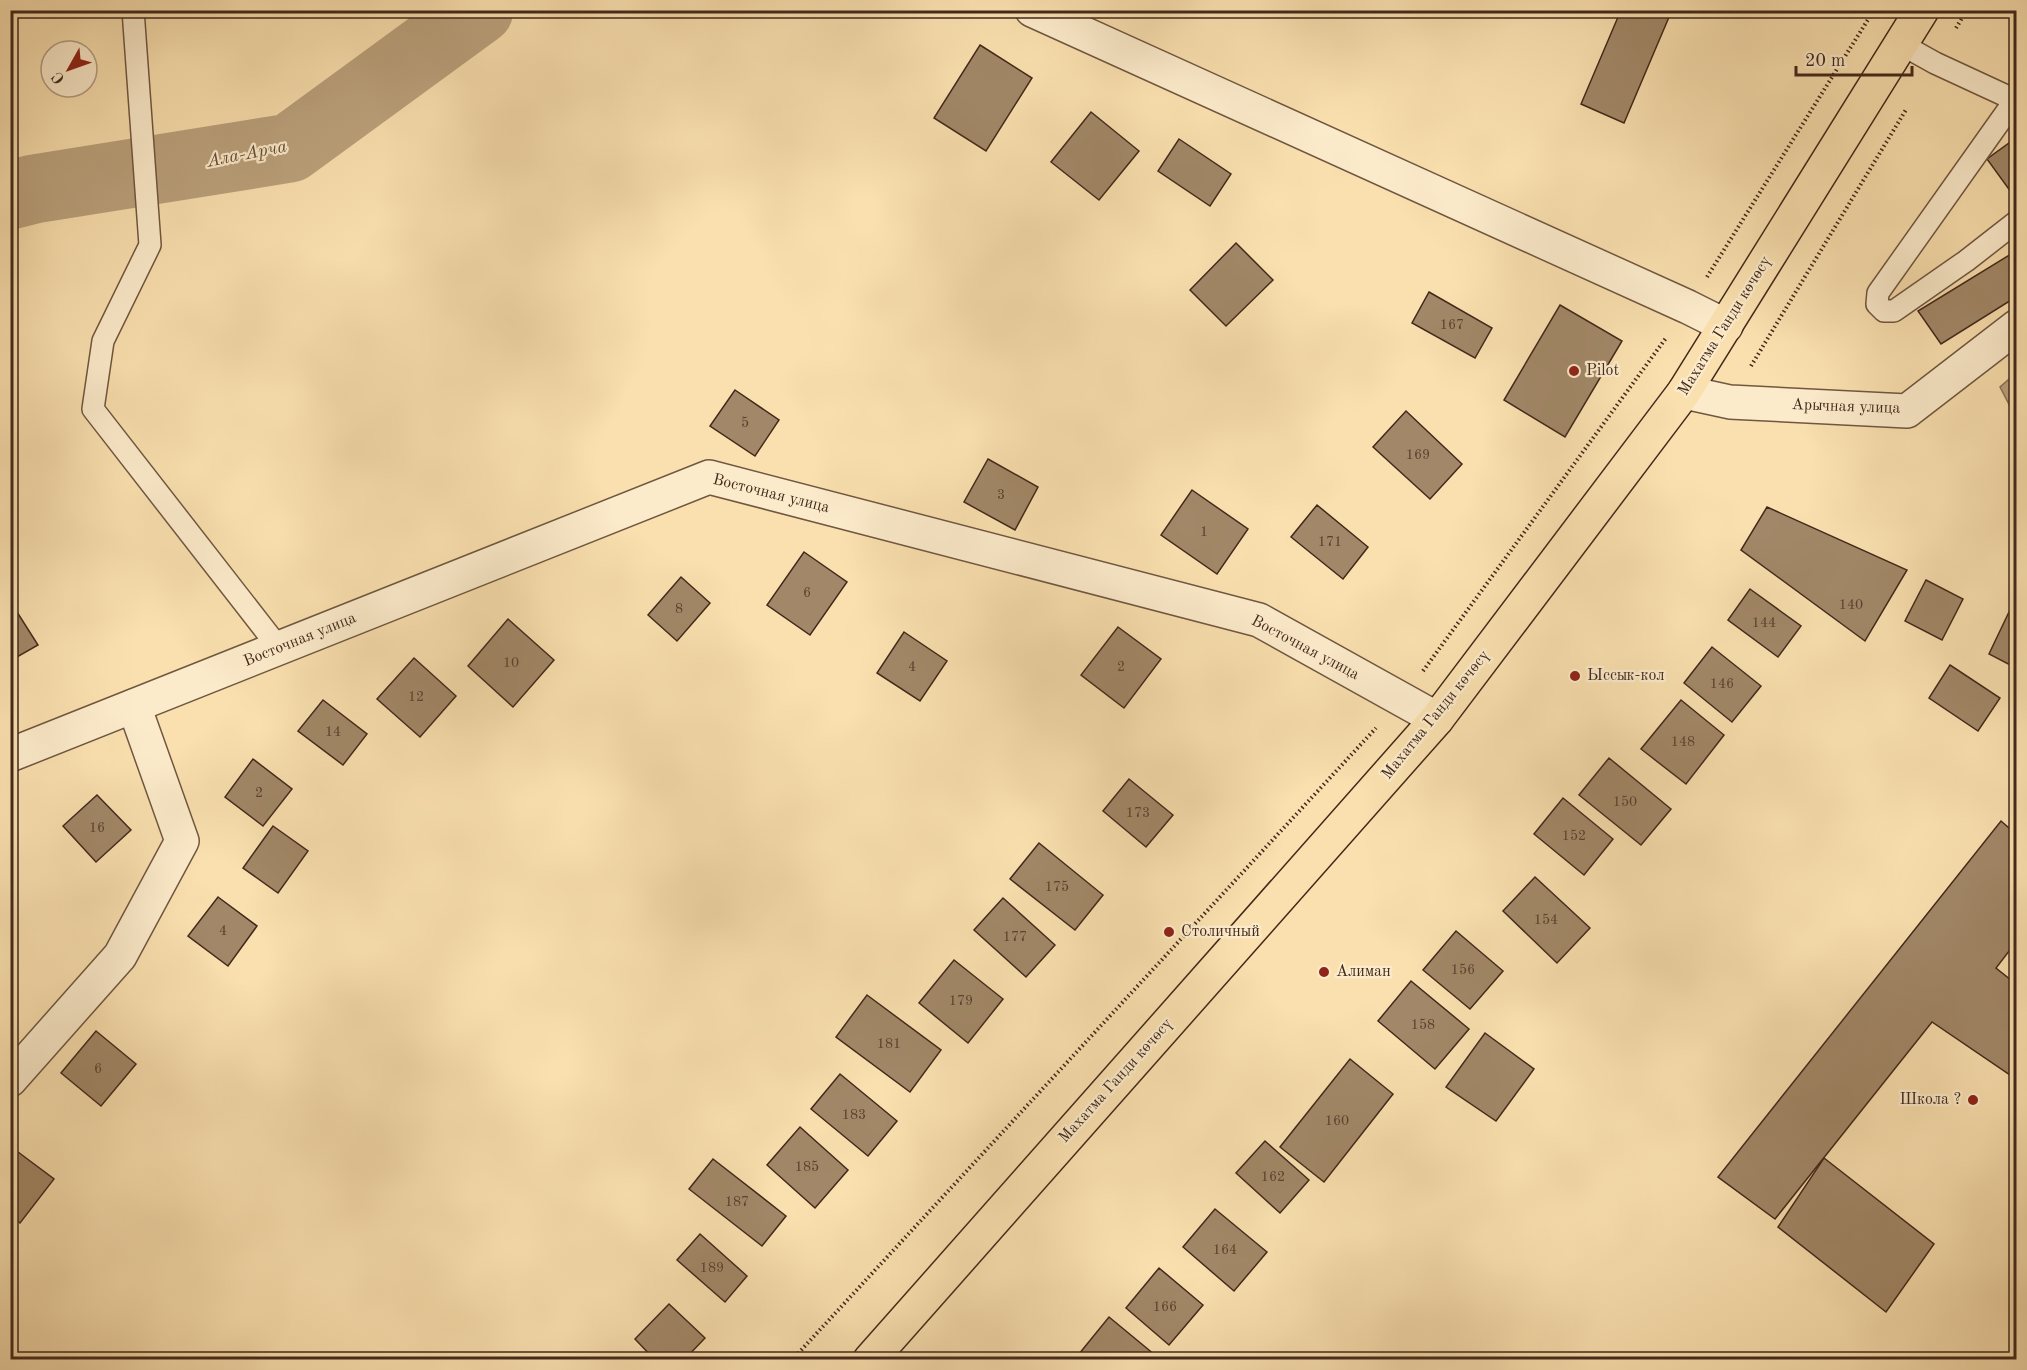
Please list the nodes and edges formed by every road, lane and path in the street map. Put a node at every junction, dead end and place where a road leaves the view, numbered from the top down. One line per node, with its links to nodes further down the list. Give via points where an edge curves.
1 (133, 10): 13 (lane, via 150,245 103,341 93,409)
2 (1032, 10): 9 (street)
3 (1922, 10): 5 (main road, Махатма Ганди көчөсү)
4 (1967, 10): 6 (path)
5 (1900, 44): 6 (lane); 9 (main road, Махатма Ганди көчөсү)
6 (1935, 63): 7 (lane); 12 (path)
7 (2016, 99): 8 (lane, via 1878,293 1877,304 1884,311 1894,310)
8 (2016, 222)
9 (1726, 326): 11 (main road, Махатма Ганди көчөсү)
10 (2016, 327): 12 (street, Арычная улица, via 1907,411)
11 (1684, 392): 12 (street, Арычная улица); 15 (main road, Махатма Ганди көчөсү)
12 (1730, 402)
13 (279, 648): 14 (street, Восточная улица); 15 (street, Восточная улица, via 709,477 1259,620)
14 (134, 706): 16 (street, Восточная улица); 17 (street, via 182,841 120,956)
15 (1437, 719): 18 (main road, Махатма Ганди көчөсү)
16 (10, 755)
17 (10, 1080)
18 (870, 1359)

